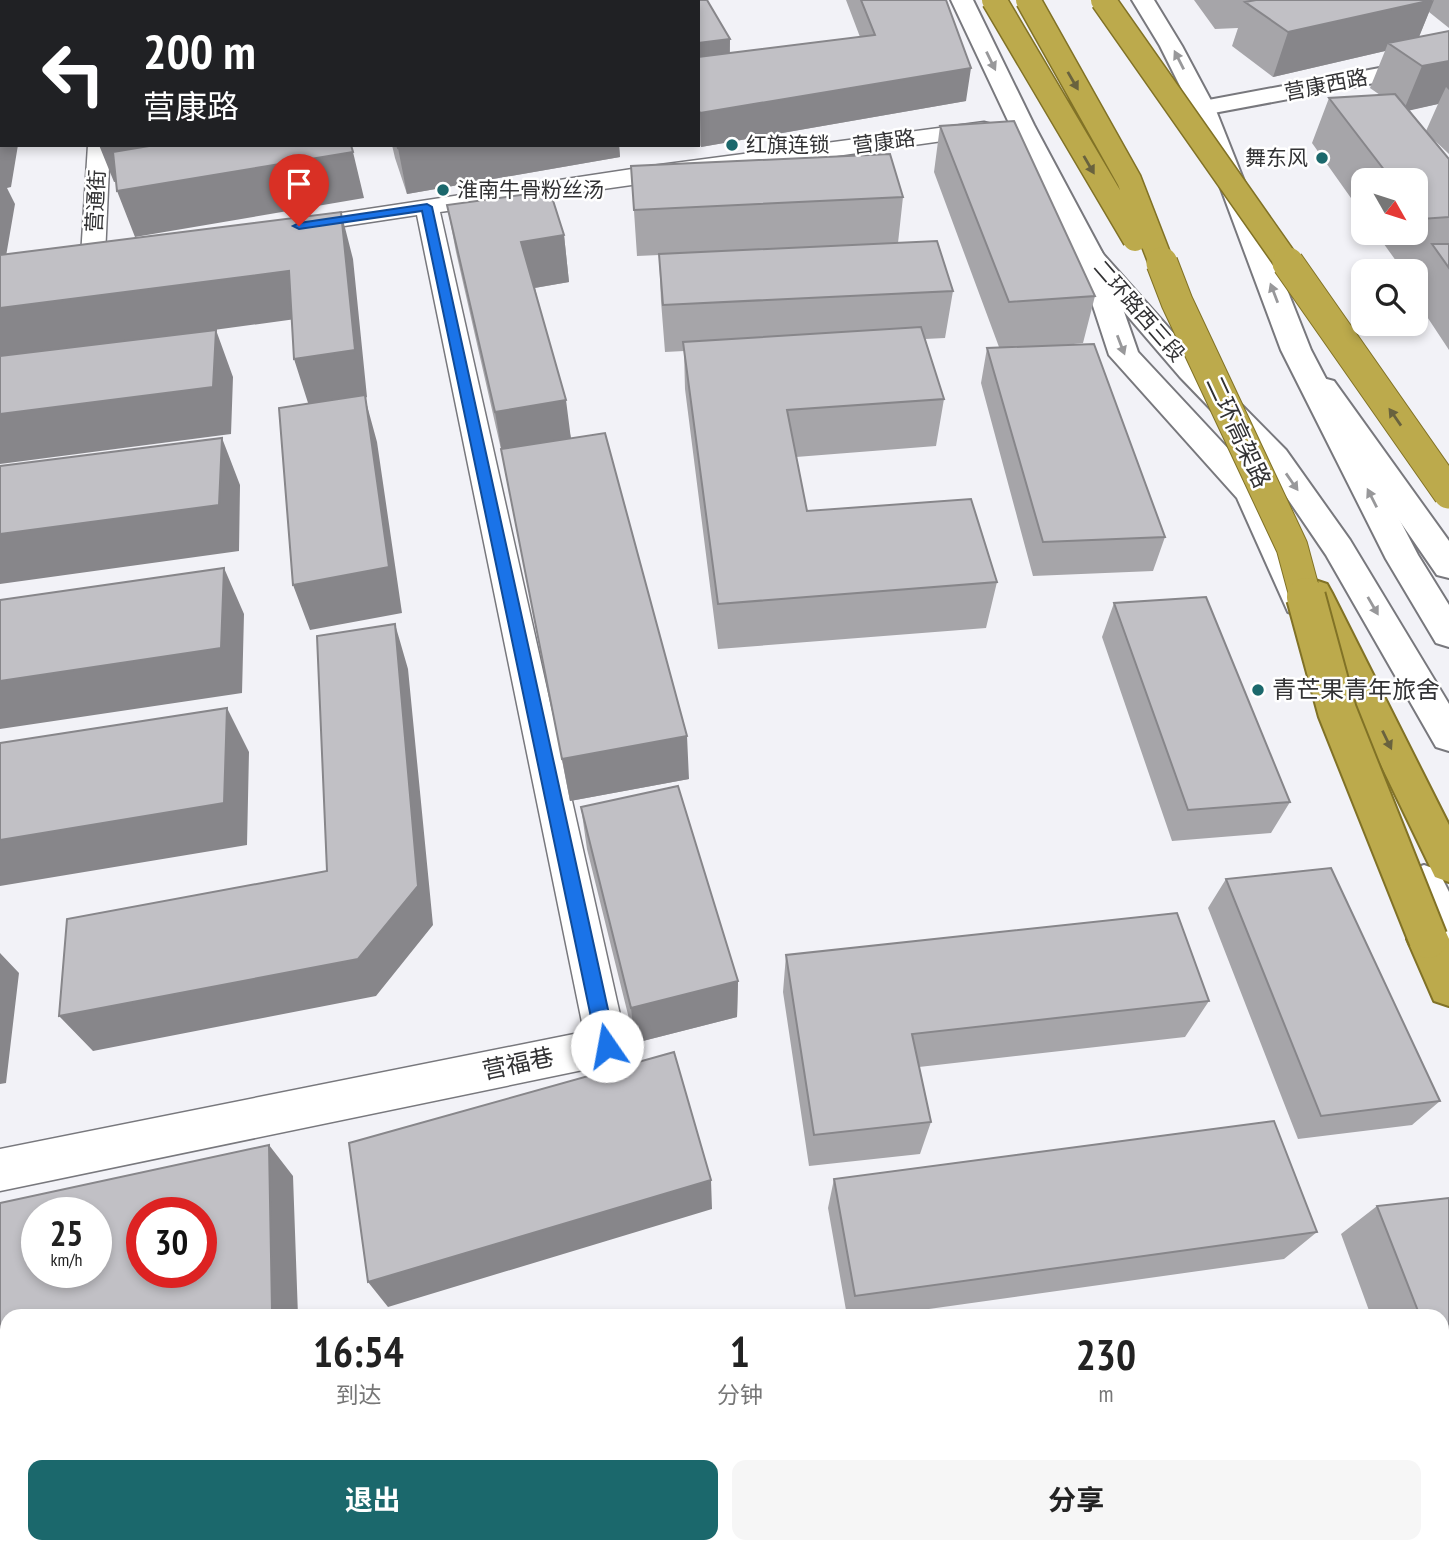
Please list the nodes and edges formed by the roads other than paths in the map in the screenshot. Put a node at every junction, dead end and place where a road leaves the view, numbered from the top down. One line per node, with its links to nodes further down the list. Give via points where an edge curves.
1 (962, 0): 8 (main road, 二环路西三段, one-way to 8)
2 (994, 0): 16 (highway, one-way to 16, bridge, via 1117,213)
3 (1028, 0): 16 (highway, 二环高架路, one-way to 16, bridge, via 1129,180)
4 (1103, 0): 18 (highway, one-way to 4, bridge)
5 (1143, 0): 7 (main road, one-way to 5)
6 (1449, 62): 7 (main road, 营康西路)
7 (1203, 108): 17 (main road, one-way to 7)
8 (1022, 125): 10 (street, 营康路, via 649,164); 14 (main road, 二环路西三段)
9 (100, 147): 13 (street, 营通街)
10 (427, 207): 11 (street, 营康路); 26 (street, 营福巷, via 607,1046)
11 (280, 229)
12 (120, 252): 13 (street)
13 (93, 256): 15 (street)
14 (1091, 257): 22 (main road, 二环路西三段, one-way to 22, via 1189,370 1275,457 1338,548); 24 (main road, one-way to 24, via 1124,355 1251,493)
15 (66, 262)
16 (1177, 302): 19 (highway, 二环高架路, bridge)
17 (1296, 350): 20 (main road); 21 (main road, one-way to 17, via 1403,559)
18 (1449, 493)
19 (1292, 547): 23 (highway, 二环高架路, one-way to 23, bridge); 25 (highway, bridge, via 1337,710)
20 (1449, 566)
21 (1449, 634)
22 (1449, 736)
23 (1449, 865)
24 (1449, 939)
25 (1449, 987)
26 (0, 1170)

